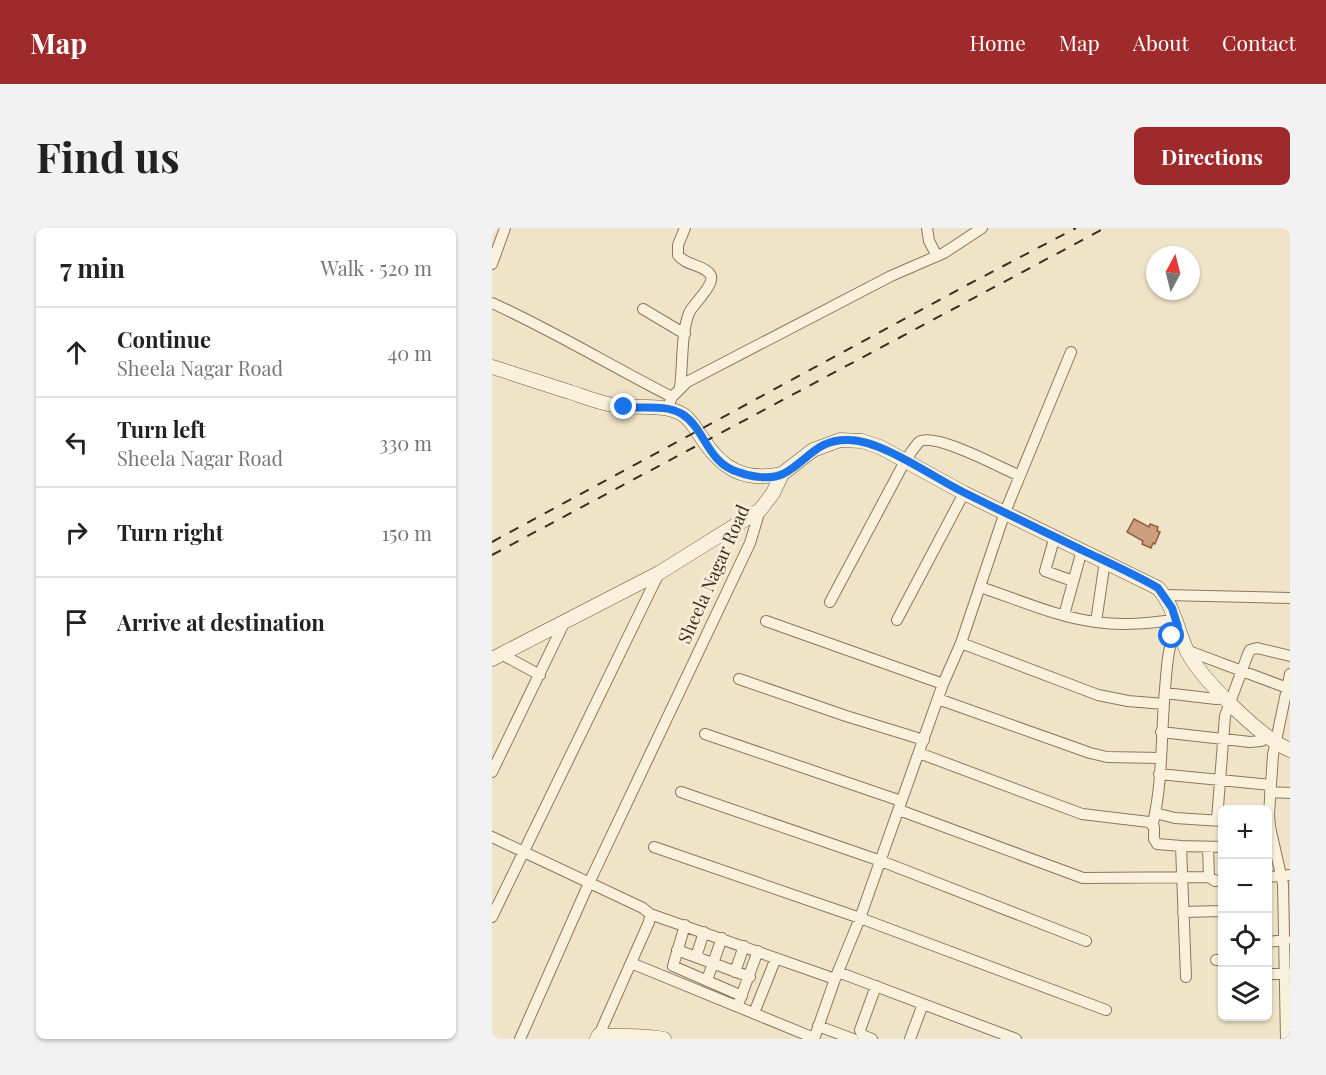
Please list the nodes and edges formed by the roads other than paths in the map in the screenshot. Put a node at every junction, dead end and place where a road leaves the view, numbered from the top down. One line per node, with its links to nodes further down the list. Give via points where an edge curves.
1 (505, 228): 6 (street)
2 (685, 228): 9 (street, via 678,255 711,278 691,310)
3 (927, 228): 5 (street)
4 (982, 228): 5 (street)
5 (937, 256): 12 (street, via 891,276)
6 (492, 264)
7 (492, 303): 13 (street, via 549,329)
8 (643, 309): 9 (street)
9 (685, 334): 12 (street)
10 (1071, 352): 16 (street)
11 (492, 367): 13 (main road, via 605,403 634,408)
12 (680, 387): 13 (street)
13 (670, 403): 15 (main road, via 691,422 725,466 760,477)
14 (905, 461): 15 (main road, Sheela Nagar Road, via 872,444 840,440 813,450); 16 (street, via 919,442 936,441); 17 (main road, Sheela Nagar Road); 28 (street)
15 (782, 474): 18 (main road, Sheela Nagar Road)
16 (1020, 476): 19 (street)
17 (964, 493): 19 (main road, Sheela Nagar Road); 30 (street)
18 (760, 510): 23 (main road); 79 (street, Sheela Nagar Road, via 750,543)
19 (1005, 512): 20 (main road, Sheela Nagar Road); 25 (street)
20 (1054, 536): 21 (main road, Sheela Nagar Road); 24 (street, via 1045,571)
21 (1082, 550): 22 (main road, Sheela Nagar Road); 24 (street)
22 (1105, 561): 26 (main road, Sheela Nagar Road); 32 (street)
23 (659, 573): 33 (main road); 73 (street)
24 (1074, 581): 29 (street)
25 (980, 587): 29 (street); 35 (street)
26 (1164, 595): 27 (street); 34 (main road)
27 (1290, 598)
28 (831, 602)
29 (1065, 615): 32 (street)
30 (897, 620)
31 (765, 621): 43 (street)
32 (1096, 622): 34 (street)
33 (564, 623): 38 (main road); 41 (street)
34 (1177, 623): 36 (main road); 46 (street)
35 (961, 643): 43 (street); 46 (street, via 1098,696 1128,701)
36 (1186, 650): 39 (street); 47 (main road)
37 (1290, 656): 39 (street, via 1253,648)
38 (496, 657): 41 (street)
39 (1242, 671): 44 (street); 47 (street)
40 (1290, 674): 44 (street)
41 (540, 675): 56 (street)
42 (740, 679): 51 (street)
43 (943, 684): 45 (street)
44 (1288, 688): 52 (street)
45 (938, 699): 51 (street); 55 (street, via 1090,753)
46 (1164, 699): 47 (street); 48 (street)
47 (1228, 700): 50 (street); 52 (main road)
48 (1161, 732): 50 (street); 55 (street)
49 (705, 734): 64 (street)
50 (1224, 739): 52 (street); 58 (street)
51 (924, 740): 54 (street)
52 (1271, 741): 53 (main road); 59 (street)
53 (1290, 750)
54 (919, 753): 64 (street); 65 (street, via 1082,814)
55 (1160, 758): 57 (street)
56 (492, 772)
57 (1159, 774): 58 (street); 65 (street)
58 (1220, 780): 59 (street); 62 (street)
59 (1271, 789): 61 (street); 63 (street)
60 (681, 792): 74 (street)
61 (1290, 793)
62 (1220, 805)
63 (1270, 805)
64 (900, 806): 74 (street); 77 (street, via 1083,878)
65 (1154, 818): 66 (street); 68 (street, via 1157,844)
66 (1218, 820)
67 (492, 837): 73 (street)
68 (1181, 846): 70 (street); 77 (street)
69 (654, 847): 84 (street)
70 (1208, 847): 71 (street); 76 (street)
71 (1218, 847)
72 (1272, 850): 75 (street)
73 (523, 852): 79 (street); 83 (street)
74 (881, 861): 84 (street); 89 (street)
75 (1286, 875): 88 (street)
76 (1209, 878): 77 (street); 78 (street)
77 (1181, 879): 81 (street)
78 (1218, 881)
79 (589, 883): 82 (street); 115 (street, Sheela Nagar Road)
80 (1218, 911): 81 (street)
81 (1183, 912): 103 (street)
82 (650, 914): 85 (street); 96 (street)
83 (492, 917)
84 (860, 918): 101 (street); 109 (street)
85 (685, 925): 86 (street); 92 (street)
86 (704, 932): 87 (street); 94 (street)
87 (722, 938): 91 (street); 97 (street)
88 (1286, 940): 90 (street); 100 (street)
89 (1086, 941)
90 (1272, 942)
91 (744, 946): 93 (street); 98 (street)
92 (677, 950): 94 (street); 104 (street, via 673,966)
93 (758, 951): 95 (street); 102 (street)
94 (696, 957): 97 (street)
95 (776, 958): 101 (street); 110 (street)
96 (631, 963): 108 (street); 112 (street)
97 (713, 963): 98 (street); 104 (street)
98 (735, 972): 102 (street)
99 (1272, 974): 100 (street)
100 (1287, 974): 121 (street)
101 (836, 975): 105 (street); 111 (street)
102 (750, 977): 106 (street)
103 (1186, 977)
104 (706, 980): 106 (street)
105 (876, 986): 107 (street); 118 (street, via 860,1030)
106 (742, 996): 108 (street)
107 (923, 1004): 119 (street); 120 (street)
108 (737, 1007): 110 (street)
109 (1106, 1010)
110 (754, 1013): 114 (street)
111 (818, 1026): 114 (street); 117 (street)
112 (598, 1037): 113 (main road)
113 (629, 1038): 116 (main road, via 645,1035)
114 (814, 1038)
115 (520, 1039)
116 (664, 1039)
117 (854, 1039)
118 (872, 1039)
119 (910, 1039)
120 (1017, 1039)
121 (1286, 1039)

